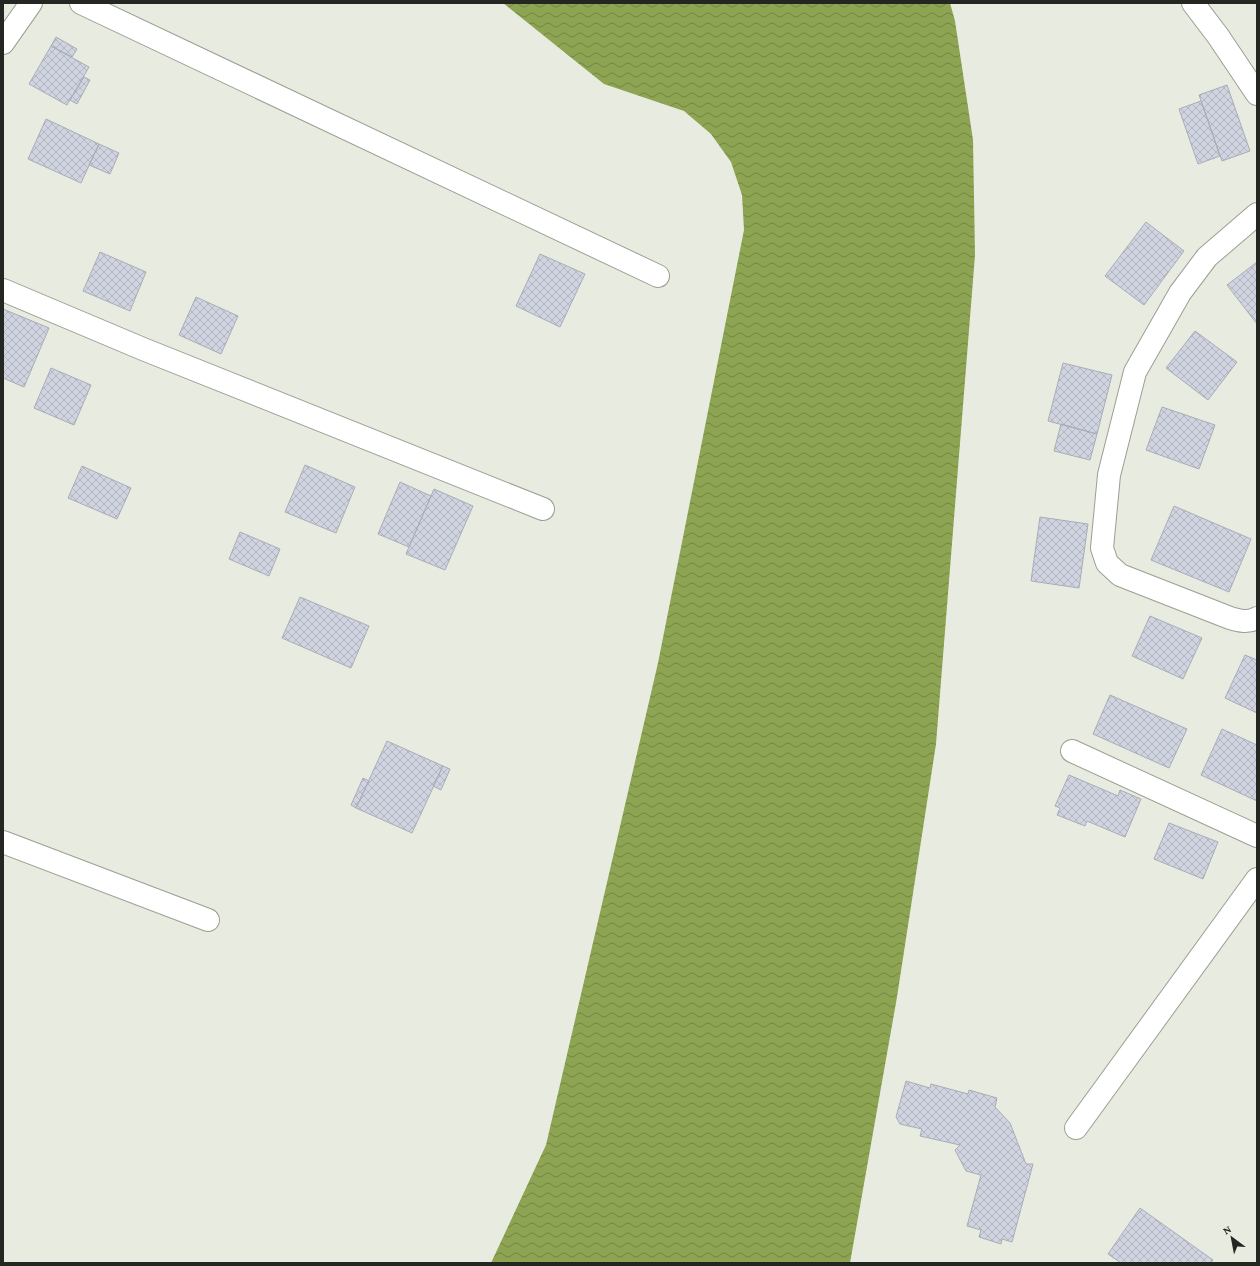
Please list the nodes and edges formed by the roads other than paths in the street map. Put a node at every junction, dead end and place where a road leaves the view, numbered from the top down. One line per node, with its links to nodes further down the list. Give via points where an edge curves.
1 (31, 3): 4 (street)
2 (81, 3): 7 (street)
3 (1193, 3): 5 (street)
4 (3, 43)
5 (1257, 94)
6 (1257, 214): 10 (street, via 1207,258 1180,293 1135,372 1109,475 1102,548 1107,563 1120,575 1230,618 1242,621)
7 (658, 276)
8 (3, 290): 9 (street, via 143,350)
9 (543, 509)
10 (1257, 618)
11 (1072, 751): 12 (street)
12 (1257, 836)
13 (3, 842): 15 (street)
14 (1257, 879): 16 (street)
15 (208, 920)
16 (1076, 1128)

